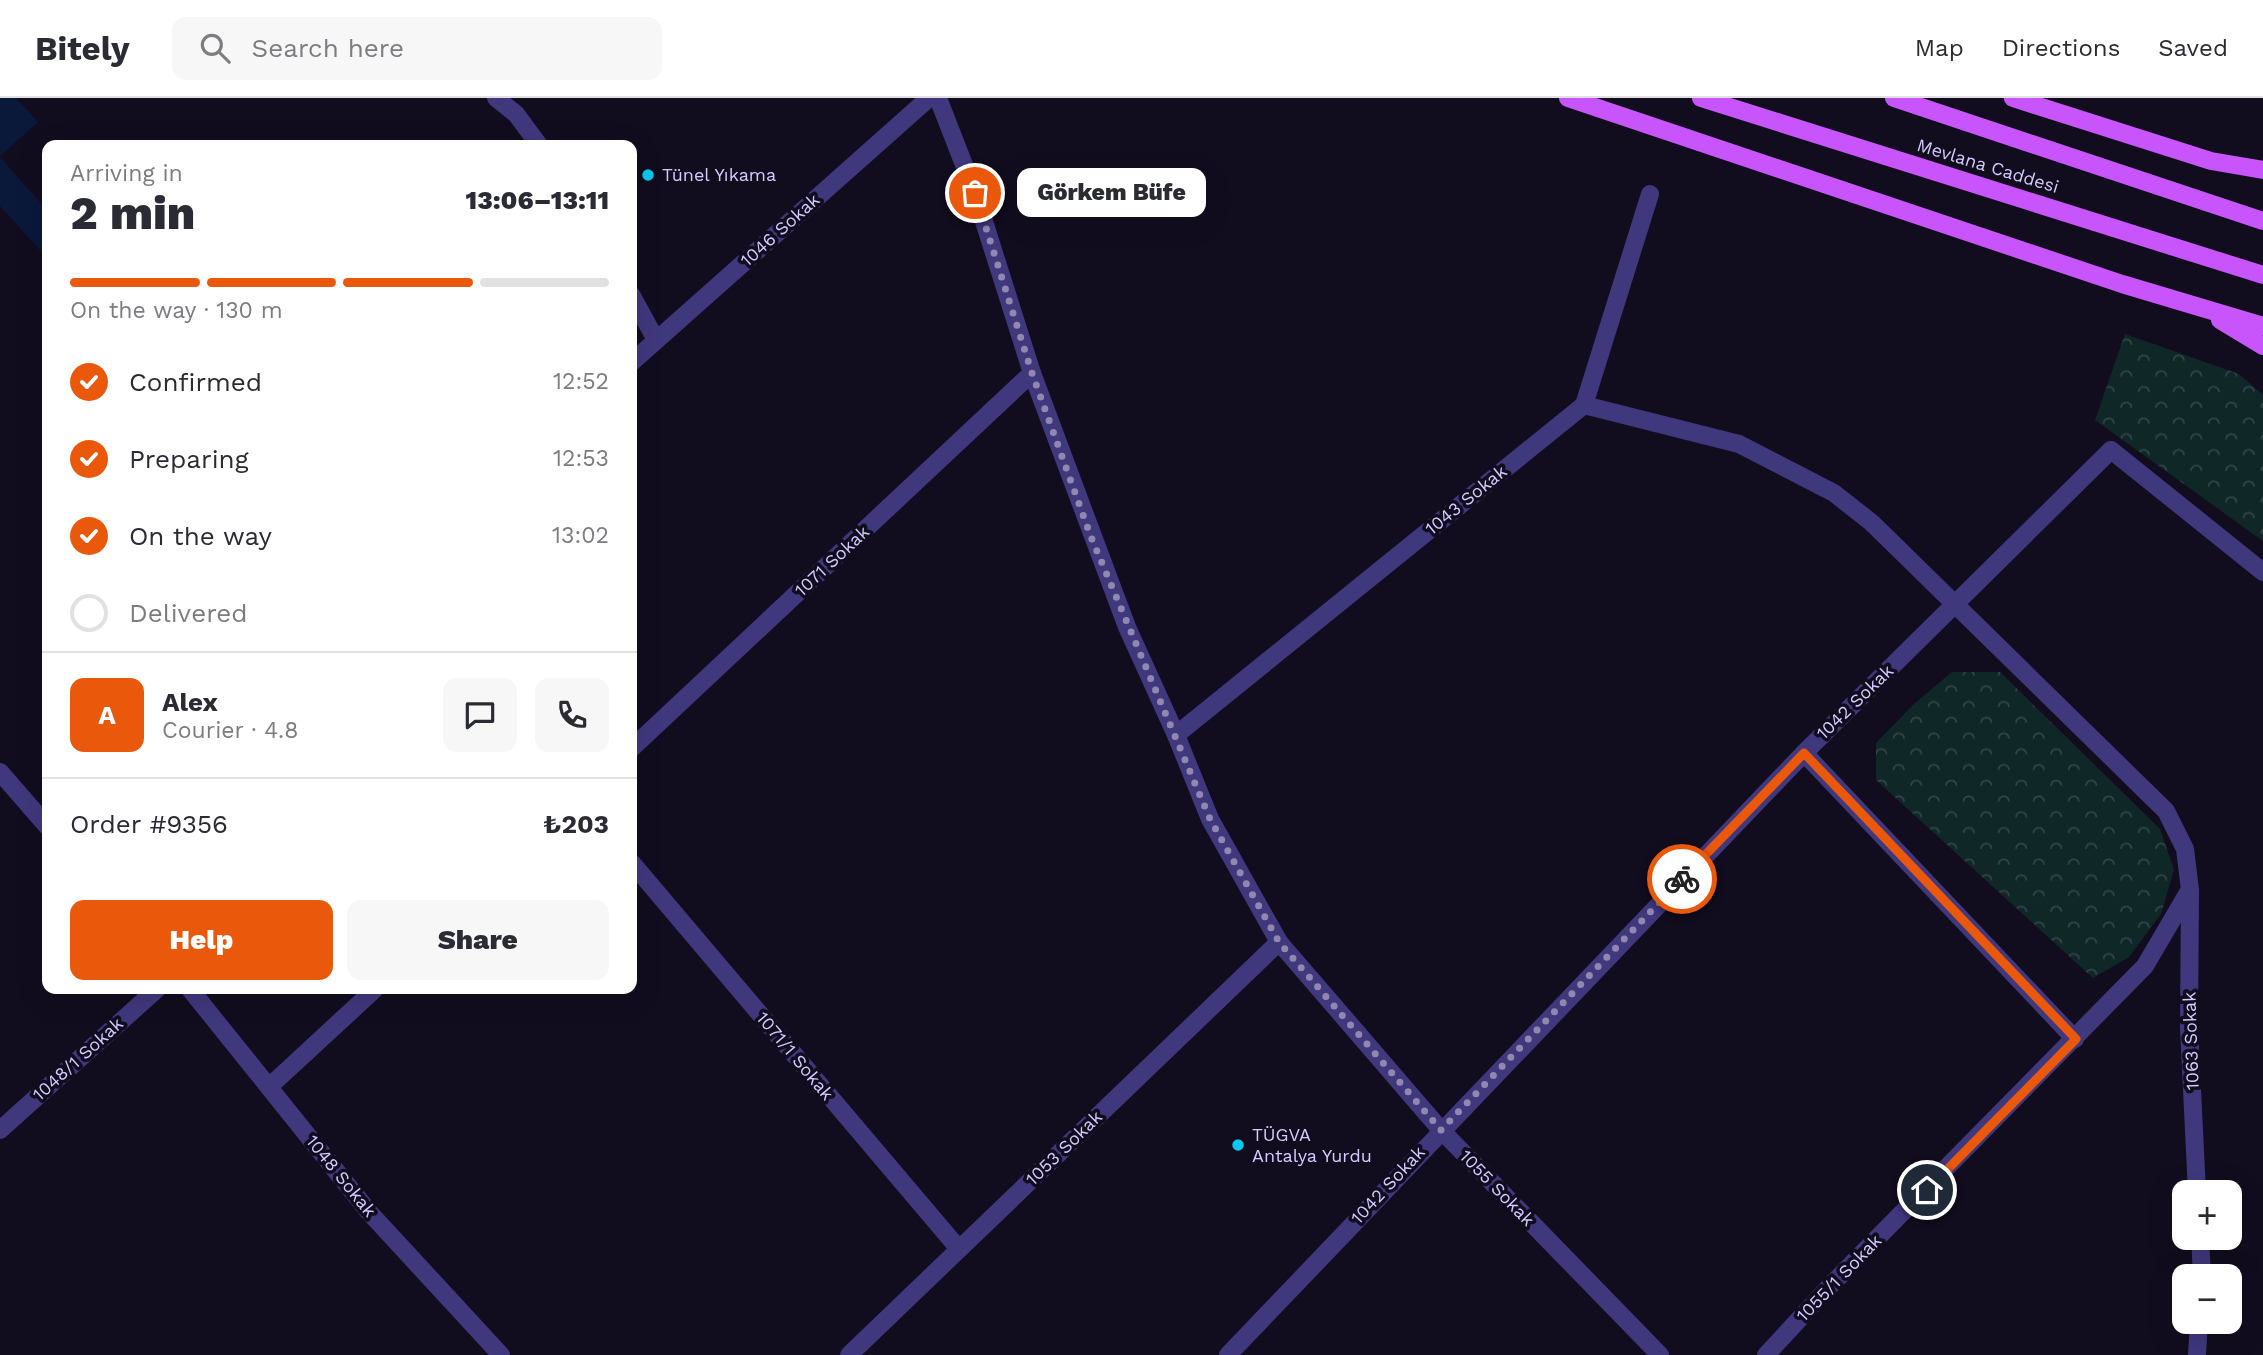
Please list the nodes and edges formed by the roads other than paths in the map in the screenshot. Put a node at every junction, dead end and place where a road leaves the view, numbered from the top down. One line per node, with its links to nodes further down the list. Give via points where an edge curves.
1 (496, 98): 8 (street, via 516,114)
2 (929, 98): 18 (street, 1046 Sokak)
3 (938, 98): 21 (street, 1055 Sokak, via 975,193)
4 (1568, 98): 16 (main road)
5 (1701, 98): 14 (main road, Mevlana Caddesi)
6 (1895, 98): 13 (main road, Mevlana Caddesi)
7 (2012, 98): 10 (main road)
8 (535, 140)
9 (2263, 159): 10 (main road)
10 (2211, 161): 11 (main road)
11 (2263, 170)
12 (1650, 194): 22 (street)
13 (2263, 221)
14 (2263, 275)
15 (637, 305): 18 (street)
16 (2199, 307): 17 (main road); 19 (main road)
17 (2263, 326)
18 (656, 340): 20 (street, 1046 Sokak)
19 (2263, 346)
20 (637, 357)
21 (1032, 373): 25 (street, 1055 Sokak, via 1127,627); 26 (street, 1071 Sokak)
22 (1584, 405): 24 (street, 1063 Sokak, via 1739,444 1791,468 1872,523); 25 (street, 1043 Sokak)
23 (2263, 572): 24 (street, 1042 Sokak, via 2111,450)
24 (1956, 604): 27 (street, 1042 Sokak); 31 (street, 1063 Sokak, via 2166,811 2185,849)
25 (1176, 735): 32 (street, 1055 Sokak, via 1210,819)
26 (637, 743)
27 (1804, 753): 36 (street); 39 (street, 1042 Sokak)
28 (0, 772): 29 (street)
29 (42, 820)
30 (637, 869): 41 (street, 1071/1 Sokak)
31 (2190, 890): 36 (street, 1055/1 Sokak, via 2146,966); 40 (street, 1063 Sokak, via 2189,1028)
32 (1279, 942): 39 (street, 1055 Sokak); 41 (street, 1053 Sokak)
33 (151, 994): 38 (street, 1048/1 Sokak)
34 (194, 994): 37 (street, 1048 Sokak)
35 (369, 994): 37 (street)
36 (2076, 1039): 47 (street, 1055/1 Sokak)
37 (270, 1086): 43 (street, 1048 Sokak, via 369,1212)
38 (0, 1130)
39 (1441, 1130): 45 (street, 1042 Sokak); 46 (street, 1055 Sokak)
40 (2196, 1180)
41 (959, 1249): 44 (street, 1053 Sokak)
42 (2198, 1334): 48 (street)
43 (501, 1355)
44 (849, 1355)
45 (1228, 1355)
46 (1660, 1355)
47 (1766, 1355)
48 (2197, 1355)

